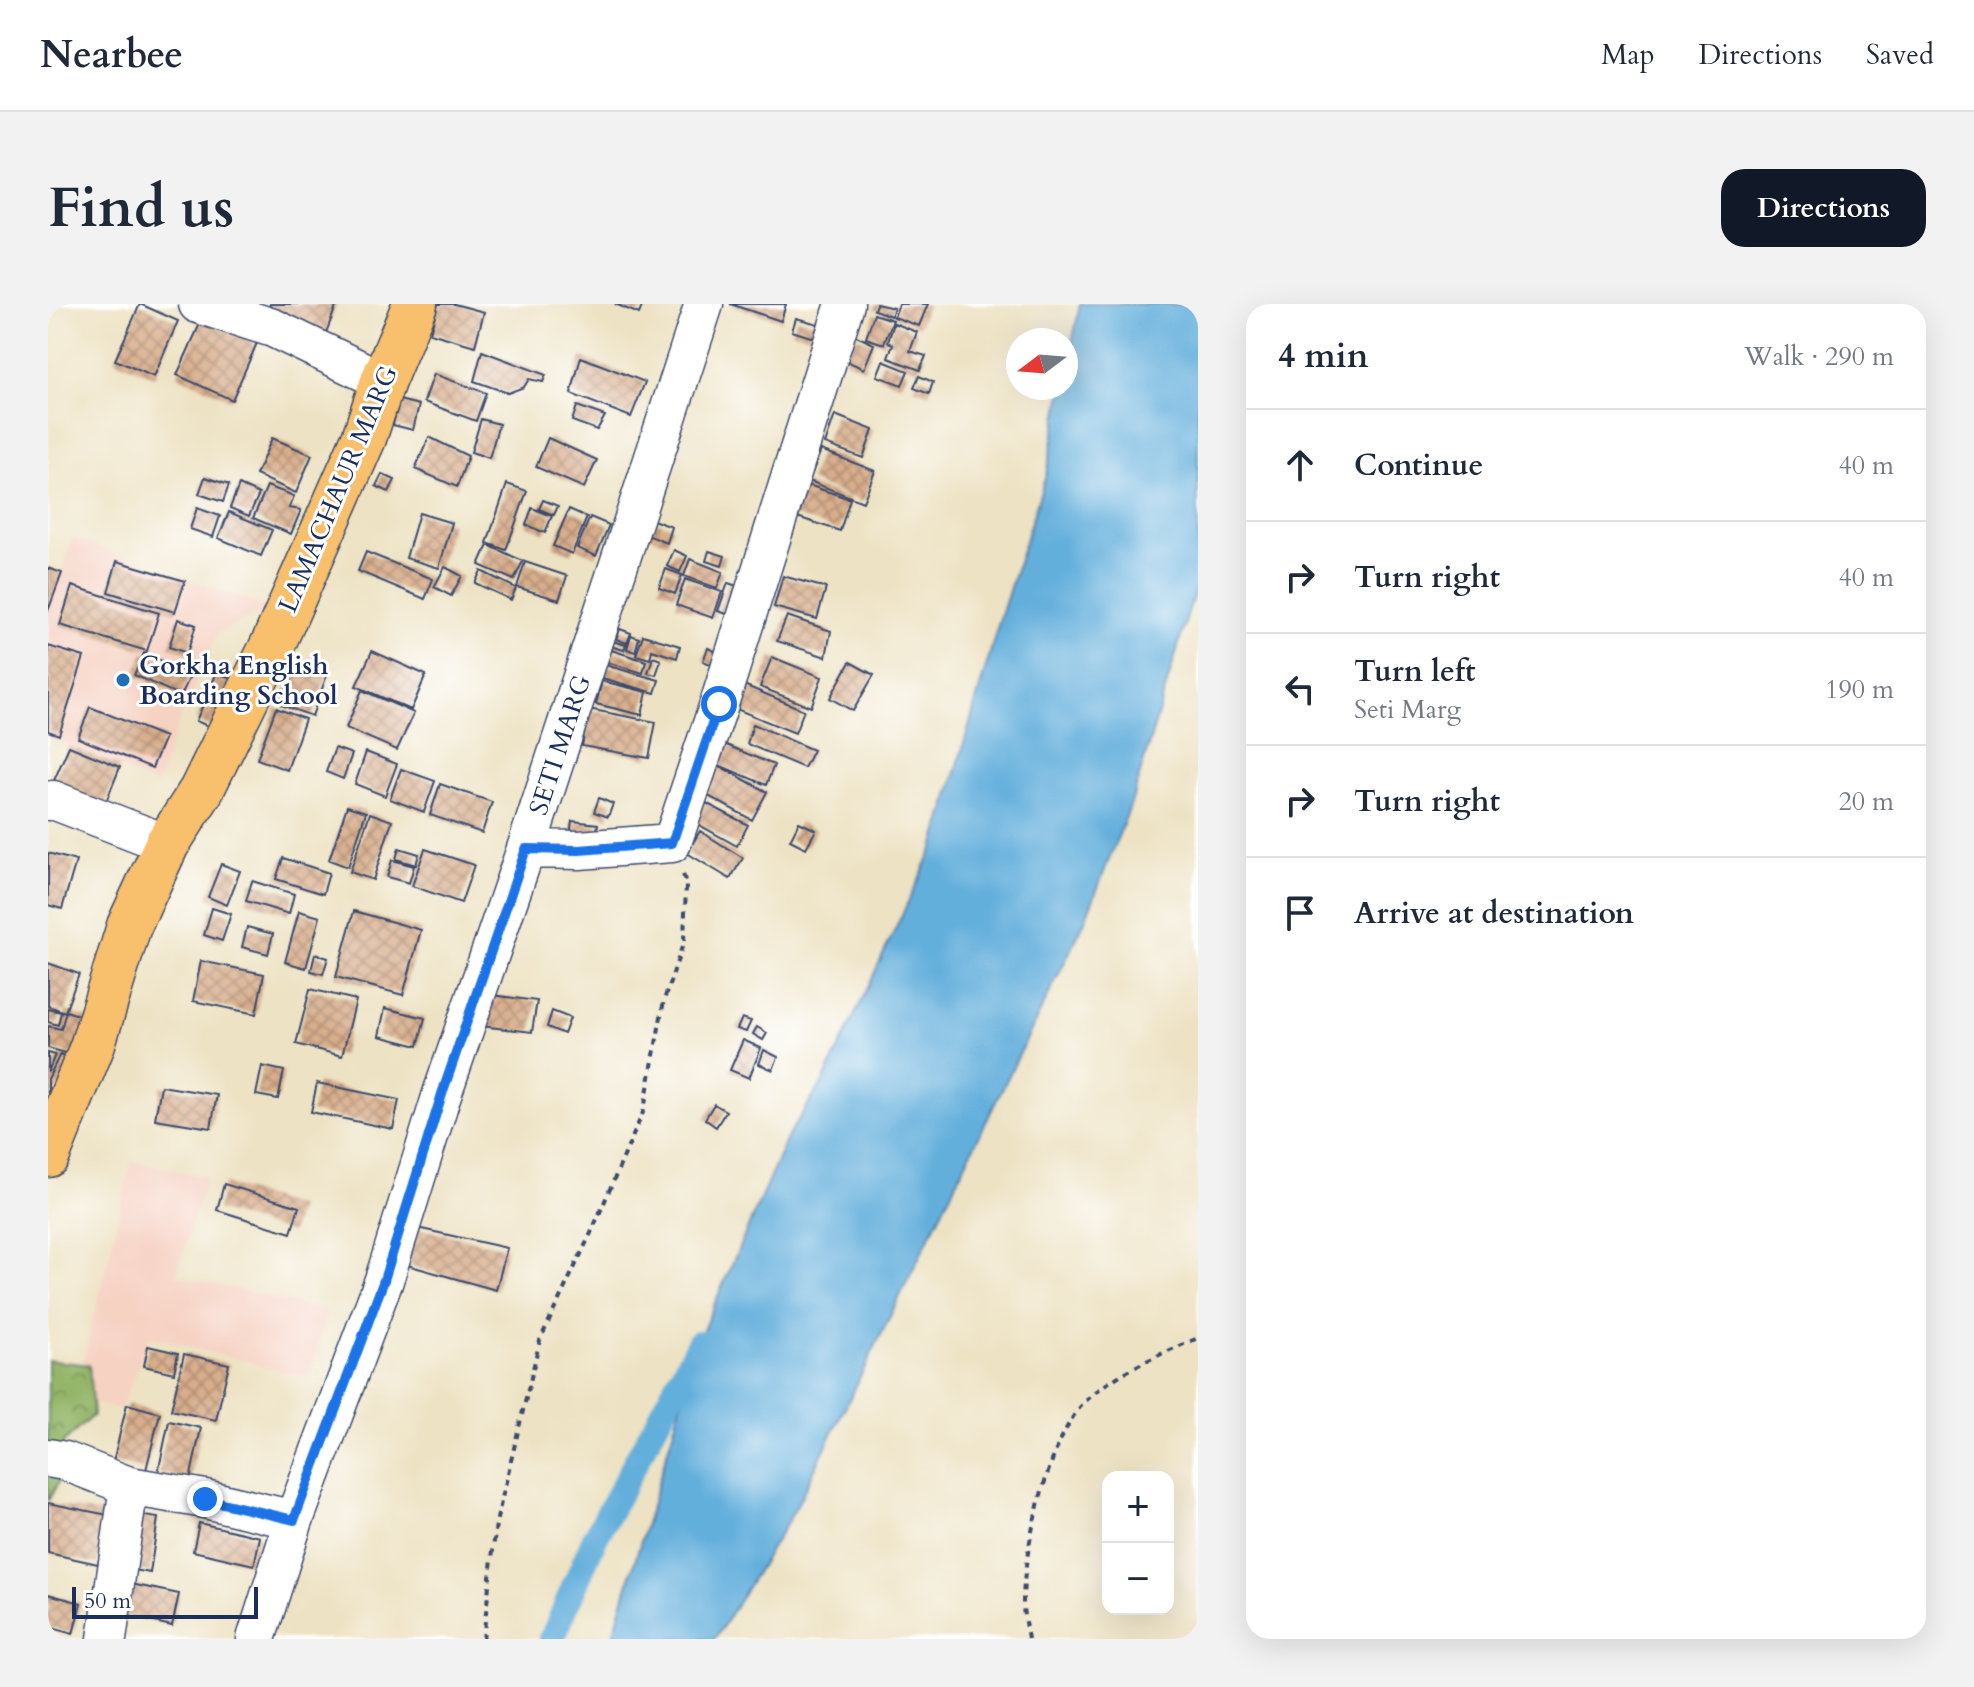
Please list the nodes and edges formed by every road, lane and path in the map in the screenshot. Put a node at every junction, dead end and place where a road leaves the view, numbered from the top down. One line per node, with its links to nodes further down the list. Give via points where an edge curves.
1 (198, 304): 5 (street, via 273,328)
2 (415, 304): 5 (main road, LAMACHAUR MARG)
3 (704, 304): 9 (street, SETI MARG)
4 (845, 304): 7 (street)
5 (383, 381): 8 (main road, LAMACHAUR MARG, via 364,438 274,642 201,791)
6 (48, 801): 8 (street)
7 (672, 843): 9 (street); 17 (path, via 686,884 684,941 664,1000 644,1110 540,1340 496,1523)
8 (167, 844): 10 (main road, LAMACHAUR MARG, via 129,926 92,1047)
9 (526, 849): 14 (street, SETI MARG, via 384,1280)
10 (48, 1155)
11 (1198, 1338): 18 (path, via 1102,1388 1074,1416 1049,1469 1025,1572)
12 (48, 1458): 13 (street)
13 (129, 1486): 14 (street); 15 (street)
14 (294, 1520): 16 (street, SETI MARG)
15 (107, 1639)
16 (256, 1639)
17 (483, 1639)
18 (1028, 1639)

